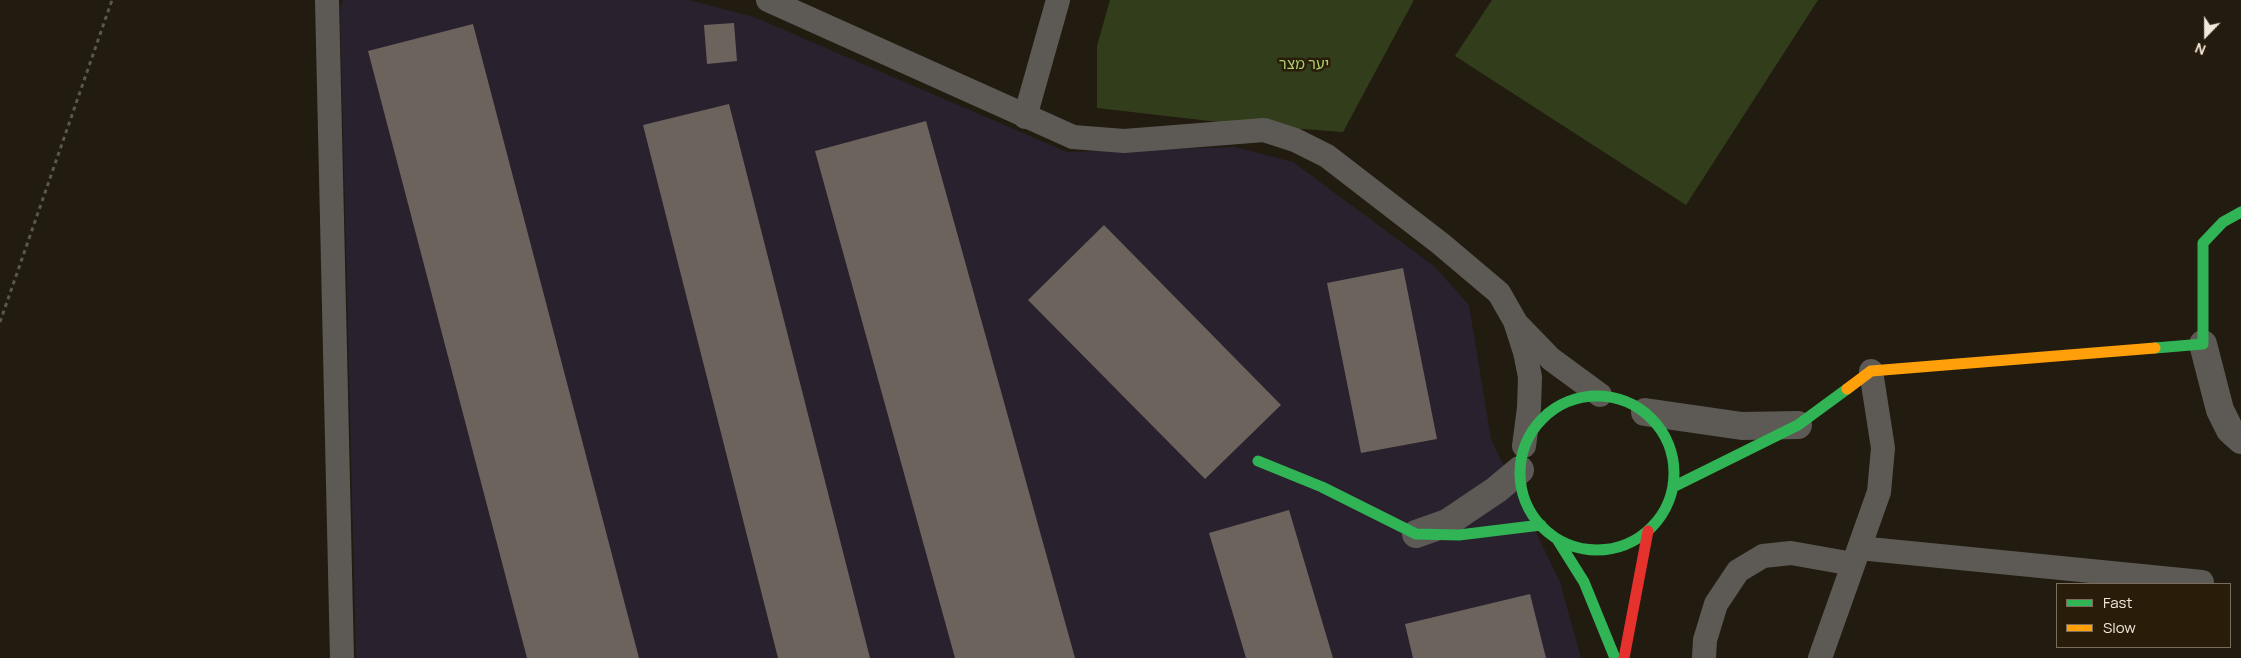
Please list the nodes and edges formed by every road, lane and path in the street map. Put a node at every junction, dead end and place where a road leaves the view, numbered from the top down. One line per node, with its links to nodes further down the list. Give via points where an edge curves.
1 (112, 0): 8 (path)
2 (327, 0): 24 (lane)
3 (768, 0): 5 (lane)
4 (1058, 0): 5 (lane)
5 (1025, 117): 7 (lane, via 1073,137 1124,141 1264,130 1295,140 1327,156 1483,278 1499,293)
6 (2241, 212): 9 (street, via 2223,222 2203,243)
7 (1515, 321): 11 (lane, via 1551,359); 15 (lane, via 1530,377)
8 (0, 322)
9 (2203, 344): 10 (street); 14 (street, via 2220,410 2230,430)
10 (1871, 371): 13 (street); 22 (lane, via 1882,448 1880,492)
11 (1600, 395): 12 (street, via 1624,400); 15 (street, via 1563,403 1546,414 1533,429)
12 (1645, 412): 13 (street, via 1742,426); 17 (street, via 1660,428 1670,446)
13 (1798, 424): 17 (street)
14 (2241, 440)
15 (1522, 458): 18 (street, via 1522,490 1529,509); 20 (street, via 1496,490 1446,523)
16 (1258, 461): 20 (street, via 1322,487)
17 (1674, 487): 19 (street, via 1664,511)
18 (1541, 526): 20 (street, via 1459,535); 21 (street)
19 (1648, 531): 21 (street, via 1627,544 1604,549 1580,548); 26 (street)
20 (1416, 534)
21 (1558, 539): 25 (street, via 1584,582)
22 (1856, 556): 23 (lane); 27 (lane, via 1792,553 1763,556 1738,571 1716,604 1705,640); 28 (lane)
23 (2202, 582)
24 (342, 658)
25 (1615, 658)
26 (1624, 658)
27 (1704, 658)
28 (1820, 658)

